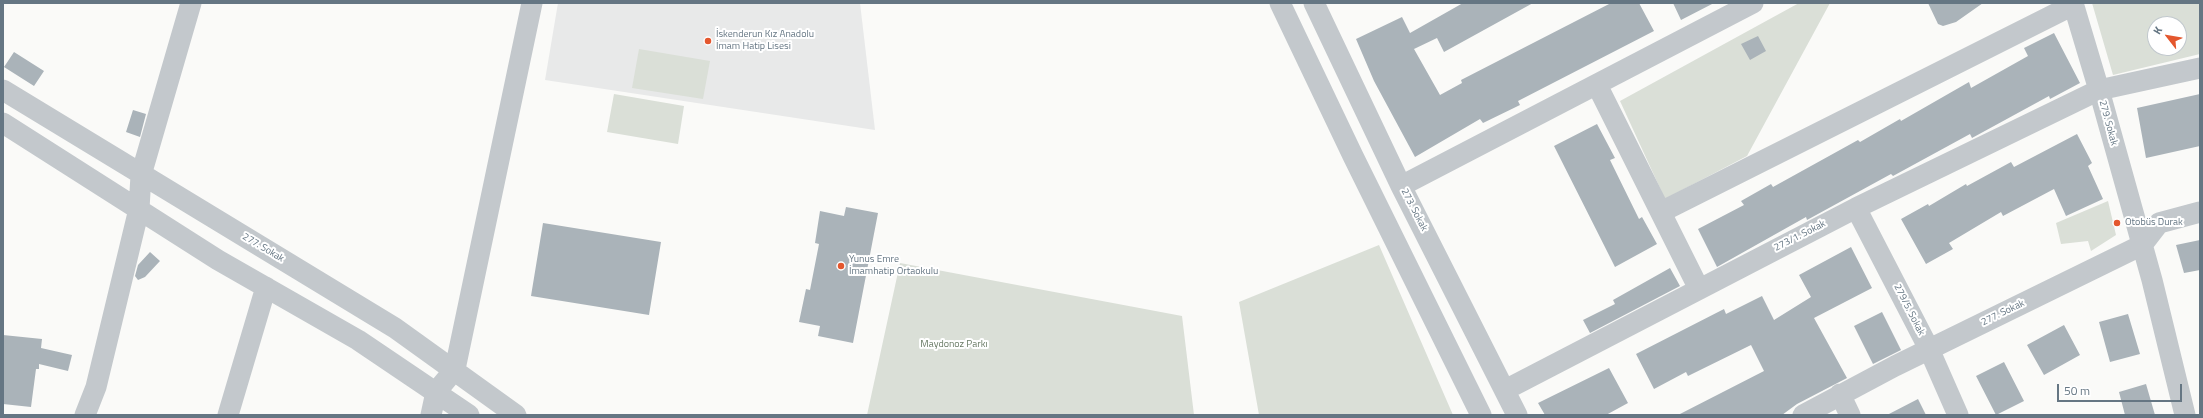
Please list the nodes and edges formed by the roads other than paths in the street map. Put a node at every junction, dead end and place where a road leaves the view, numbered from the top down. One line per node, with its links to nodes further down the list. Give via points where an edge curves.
1 (191, 3): 12 (street)
2 (532, 3): 22 (street)
3 (1280, 3): 31 (street)
4 (1314, 3): 13 (street, 273. Sokak)
5 (1753, 3): 8 (street)
6 (2073, 4): 10 (street, 279. Sokak); 16 (street)
7 (2200, 68): 10 (street, 273/1. Sokak)
8 (1597, 84): 13 (street); 16 (street)
9 (3, 90): 12 (street, 277. Sokak)
10 (2099, 90): 14 (street, 273/1. Sokak); 18 (street, 279. Sokak)
11 (3, 123): 15 (street)
12 (141, 174): 15 (street); 22 (street, 277. Sokak, via 395,328)
13 (1401, 186): 23 (street, 273. Sokak)
14 (1856, 208): 20 (street, 273/1. Sokak); 21 (street, 279/5. Sokak)
15 (139, 209): 19 (street, via 218,260); 26 (street, via 96,387)
16 (1661, 212): 20 (street)
17 (2200, 212): 18 (street, 277. Sokak, via 2159,223)
18 (2142, 245): 21 (street, 277. Sokak); 36 (street, 279. Sokak)
19 (266, 287): 24 (street, via 358,340); 27 (street)
20 (1699, 289): 23 (street, 273/1. Sokak)
21 (1929, 349): 25 (street, 277. Sokak); 35 (street, 279/5. Sokak)
22 (456, 369): 24 (street); 30 (street, 277. Sokak)
23 (1505, 390): 32 (street, 273. Sokak)
24 (436, 392): 28 (street); 29 (street)
25 (1840, 394): 33 (street, 277. Sokak); 34 (street)
26 (85, 415)
27 (228, 415)
28 (431, 415)
29 (469, 415)
30 (516, 415)
31 (1481, 415)
32 (1517, 415)
33 (1803, 415)
34 (1850, 415)
35 (1958, 415)
36 (2185, 415)

